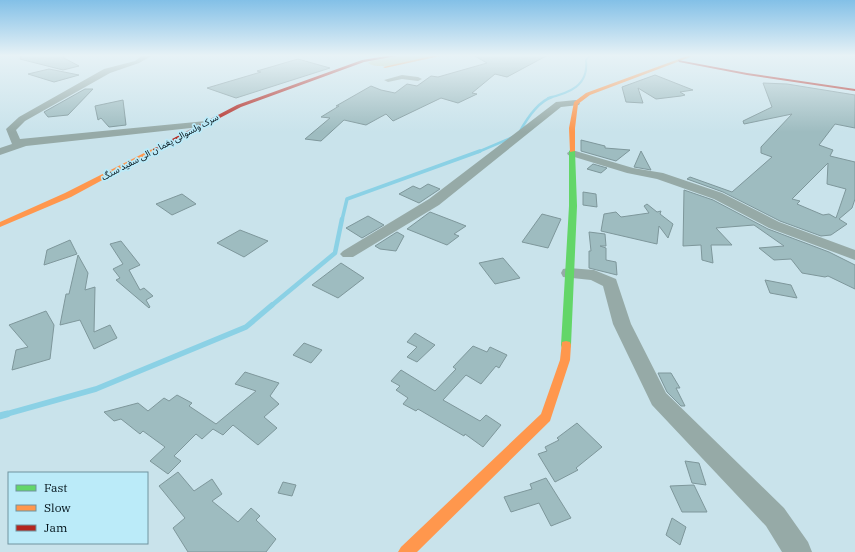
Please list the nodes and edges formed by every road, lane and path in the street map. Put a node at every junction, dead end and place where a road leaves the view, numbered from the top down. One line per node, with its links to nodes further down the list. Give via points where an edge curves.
1 (89, 81): 8 (street, via 22,119 10,129 16,142)
2 (309, 81): 7 (street, سرک ولسوالی پغما ن الی سفید سنگ, via 239,106)
3 (625, 81): 6 (street, via 588,94)
4 (793, 81): 5 (street)
5 (855, 90)
6 (576, 103): 10 (street, via 572,128); 12 (street, via 559,104 434,202)
7 (206, 124): 8 (street); 11 (street, سرک ولسوالی پغما ن الی سفید سنگ, via 68,195)
8 (24, 143): 9 (street)
9 (0, 152)
10 (572, 154): 13 (street, via 631,171 659,176 718,196 774,225); 14 (street)
11 (0, 225)
12 (348, 254)
13 (855, 255)
14 (569, 273): 15 (street, via 565,360 546,417); 16 (street, via 594,275 610,283 622,324 659,399 775,517)
15 (406, 552)
16 (798, 552)

